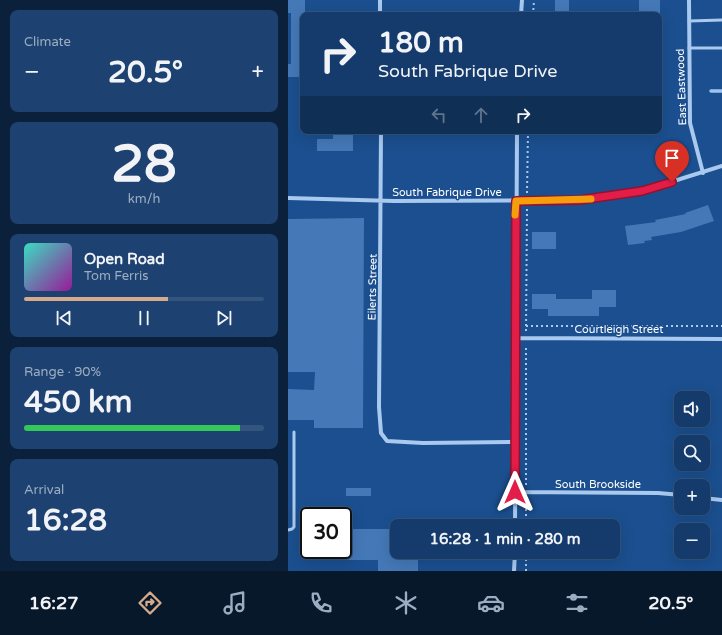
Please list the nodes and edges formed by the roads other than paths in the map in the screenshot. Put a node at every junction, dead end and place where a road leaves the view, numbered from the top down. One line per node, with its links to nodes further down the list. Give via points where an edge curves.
1 (380, 0): 4 (street)
2 (522, 0): 5 (street)
3 (689, 0): 7 (street, East Eastwood)
4 (380, 12)
5 (521, 12)
6 (722, 20): 7 (lane)
7 (689, 21): 8 (street, East Eastwood)
8 (689, 48): 9 (lane); 13 (street, East Eastwood, via 690,123)
9 (722, 48)
10 (381, 134): 15 (street, Eilerts Street)
11 (517, 134): 16 (street)
12 (722, 166): 13 (street, South Fabrique Drive)
13 (703, 173): 16 (street, South Fabrique Drive, via 642,191 580,200)
14 (288, 198): 15 (street, South Fabrique Drive)
15 (382, 200): 16 (street, South Fabrique Drive); 20 (street, Eilerts Street, via 380,433 387,440 424,443)
16 (516, 201): 17 (street)
17 (515, 338): 18 (street, Courtleigh Street); 20 (street)
18 (722, 339)
19 (294, 432): 22 (lane)
20 (515, 442): 23 (street)
21 (288, 481): 22 (lane)
22 (294, 481): 28 (lane, via 294,527)
23 (515, 492): 24 (street, South Brookside); 27 (street)
24 (674, 495)
25 (710, 499): 26 (street)
26 (722, 500)
27 (515, 519)
28 (288, 530)
29 (515, 559): 30 (street)
30 (514, 571)

